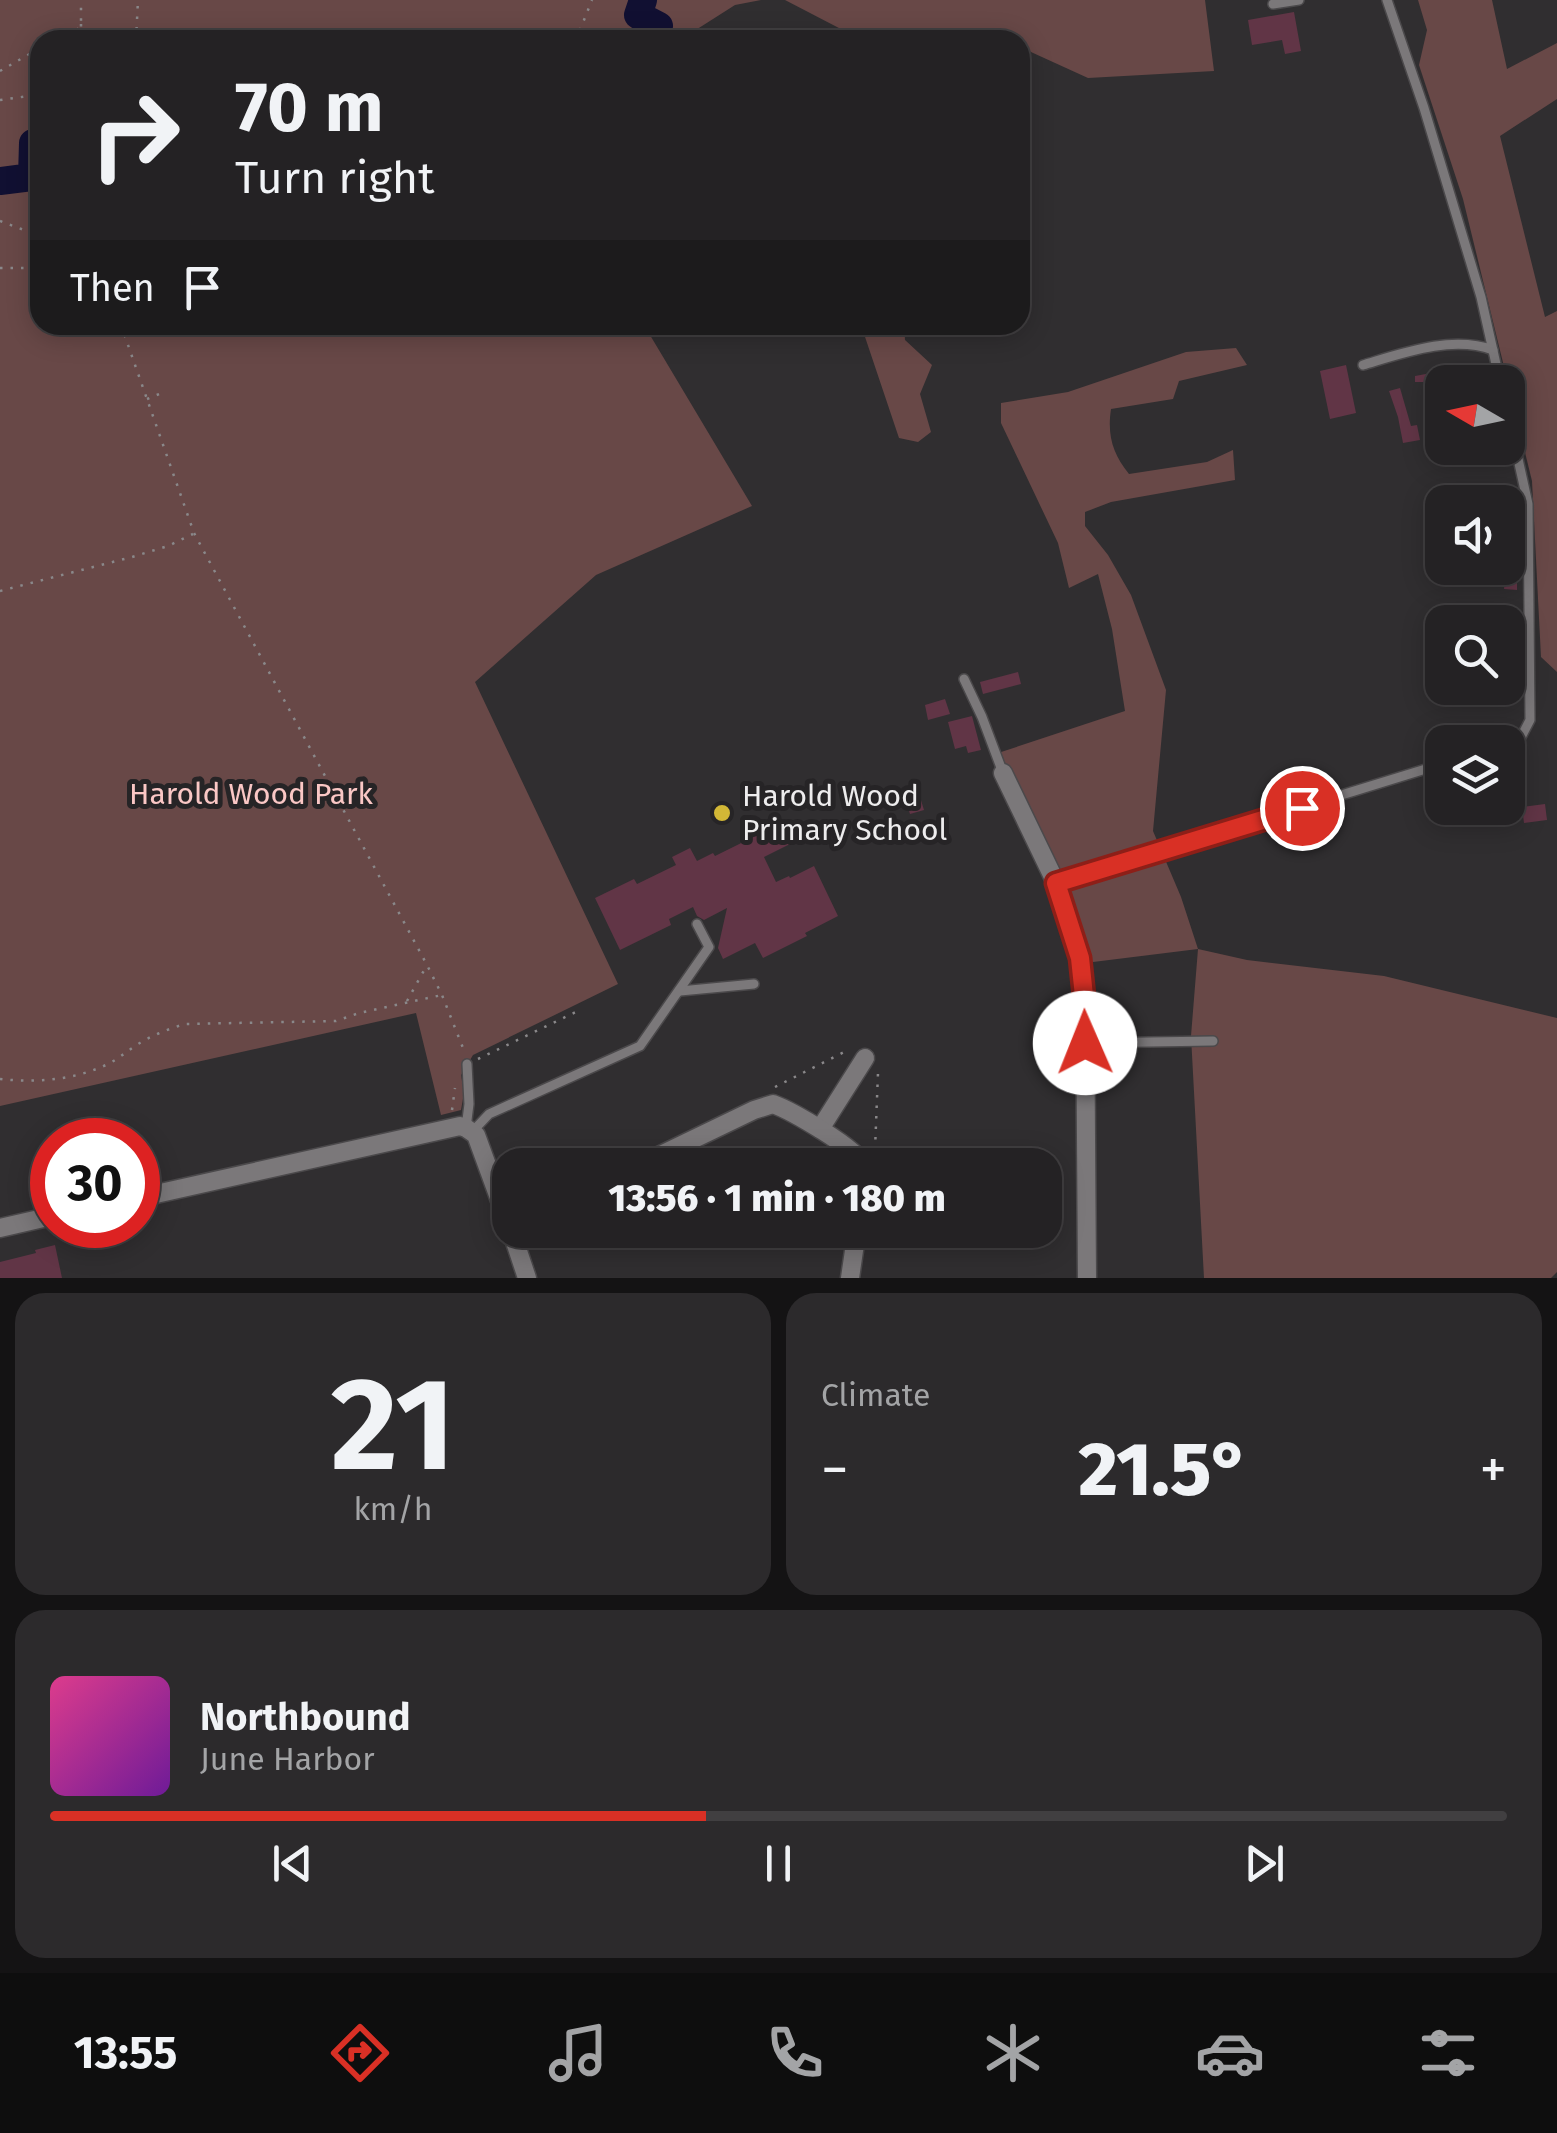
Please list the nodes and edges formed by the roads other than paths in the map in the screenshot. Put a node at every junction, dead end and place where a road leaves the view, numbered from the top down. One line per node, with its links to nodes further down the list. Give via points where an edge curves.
1 (1299, 0): 3 (lane)
2 (1388, 0): 4 (lane)
3 (1273, 4)
4 (1493, 350): 5 (lane, via 1463,344); 6 (lane)
5 (1363, 365)
6 (1496, 365)
7 (1519, 465): 9 (lane, via 1528,504)
8 (964, 680): 11 (lane)
9 (1525, 729)
10 (1425, 769): 12 (lane)
11 (1003, 773): 12 (street)
12 (1056, 883): 17 (street, via 1080,958)
13 (697, 924): 15 (lane, via 708,947)
14 (754, 984): 15 (lane)
15 (680, 991): 20 (lane, via 640,1046)
16 (1213, 1041): 17 (lane)
17 (1085, 1043): 32 (street)
18 (864, 1058): 21 (street)
19 (467, 1064): 20 (lane)
20 (464, 1129): 24 (street, via 478,1140); 25 (street)
21 (820, 1129): 22 (street, via 778,1106 764,1106); 23 (street)
22 (676, 1148)
23 (847, 1148)
24 (492, 1178)
25 (160, 1193)
26 (30, 1221): 27 (street)
27 (0, 1228)
28 (517, 1248): 30 (street)
29 (855, 1248): 31 (street)
30 (527, 1278)
31 (850, 1278)
32 (1087, 1278)

